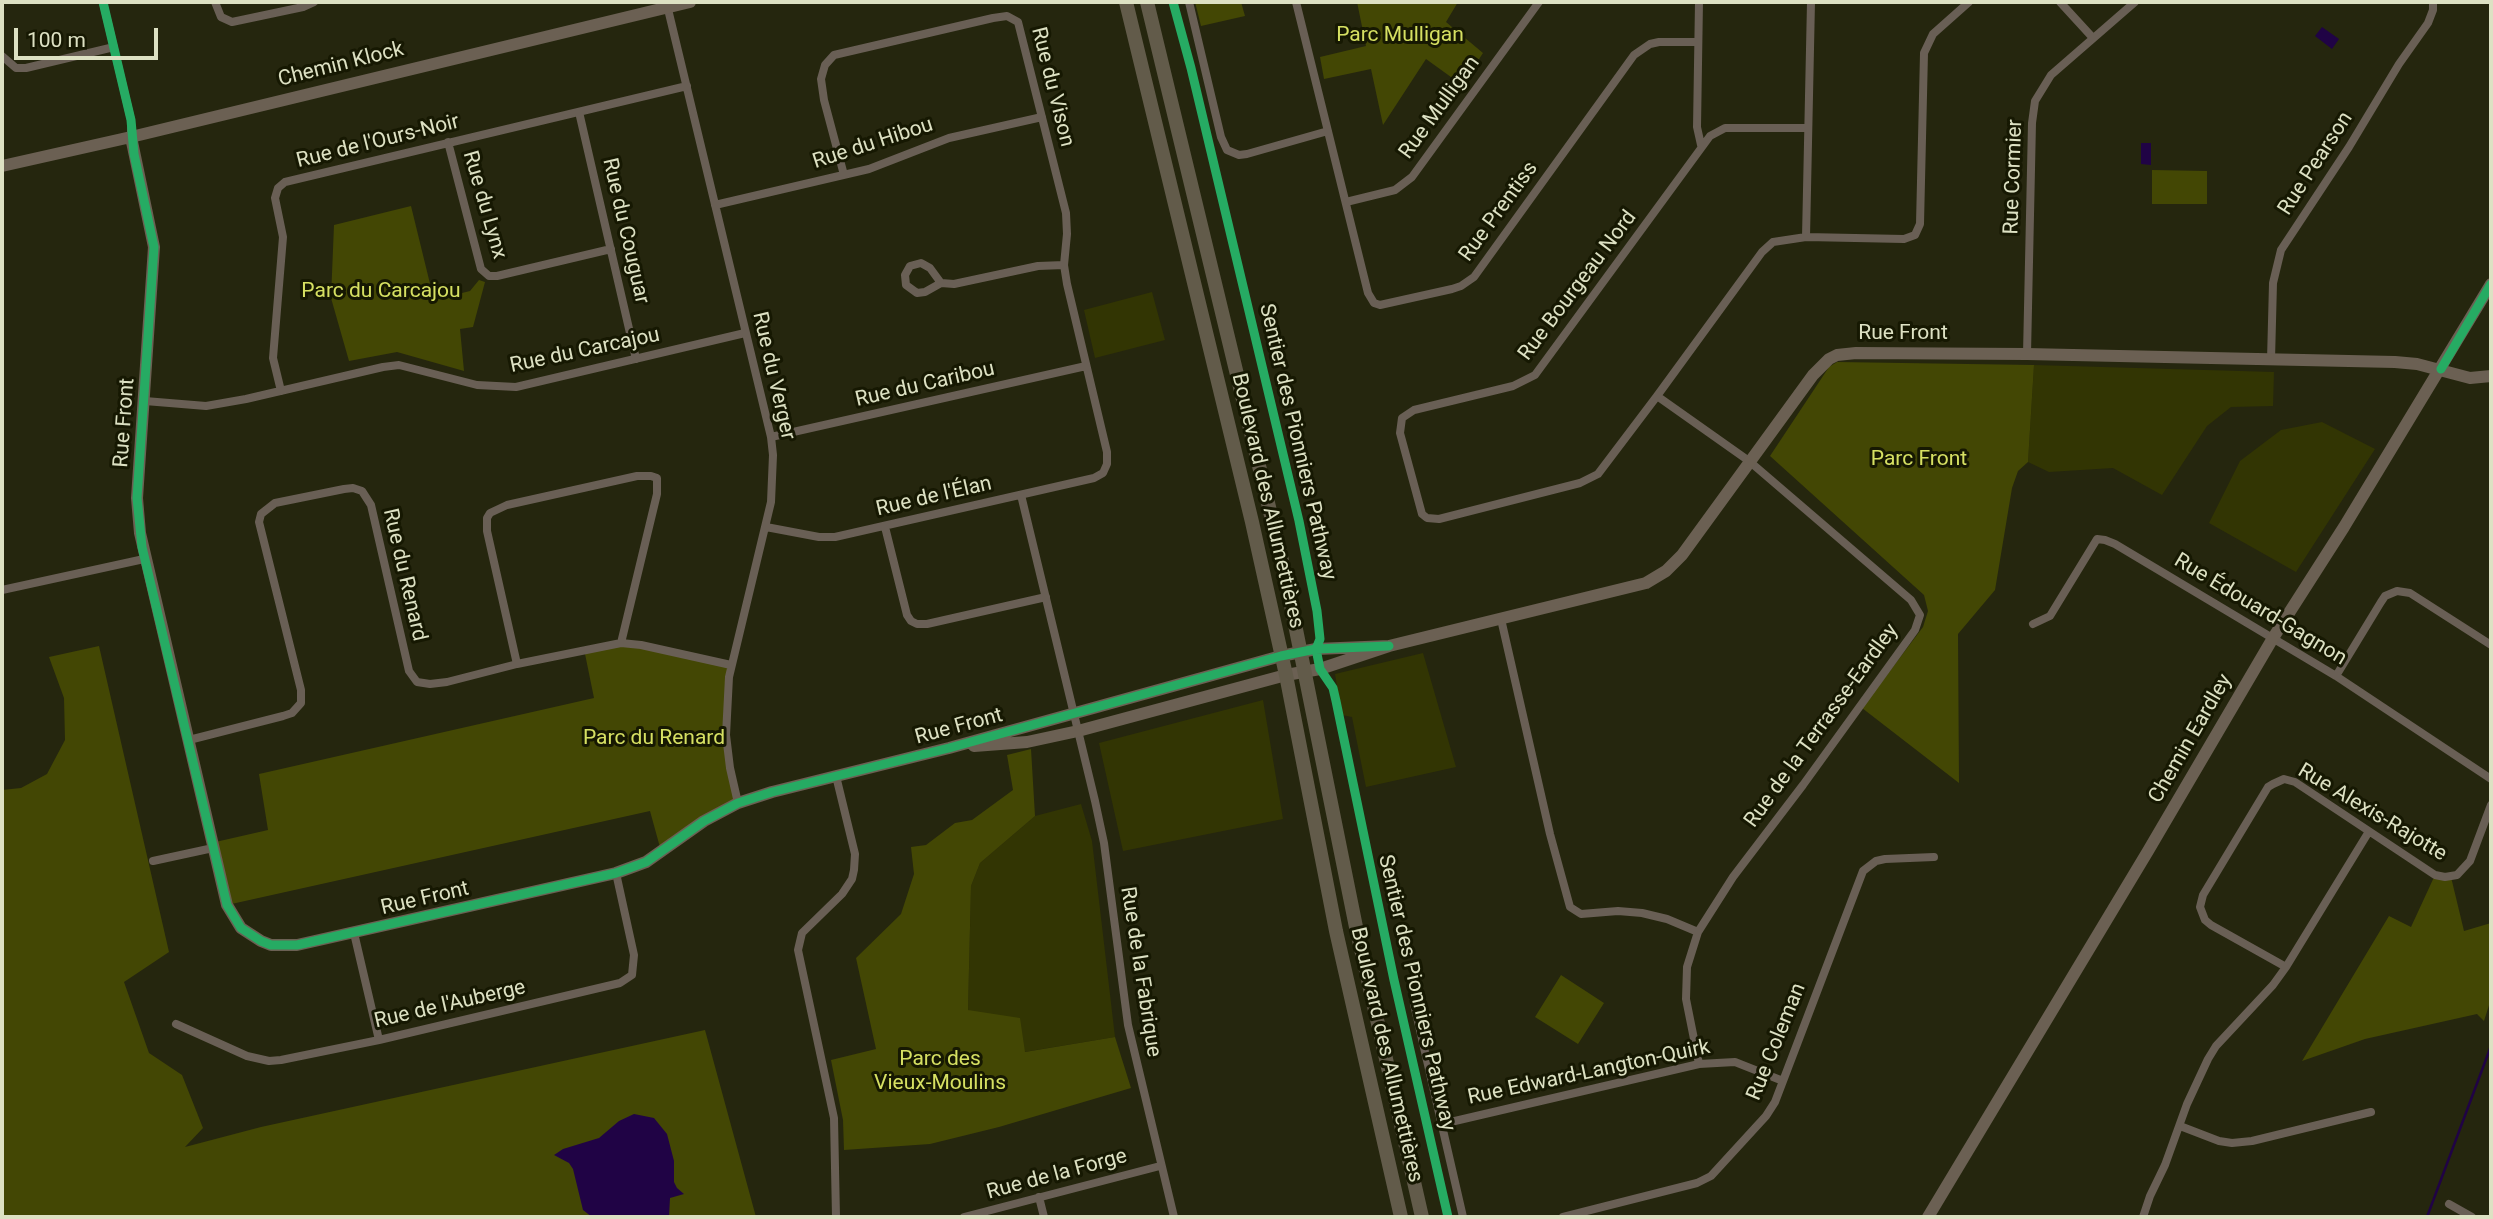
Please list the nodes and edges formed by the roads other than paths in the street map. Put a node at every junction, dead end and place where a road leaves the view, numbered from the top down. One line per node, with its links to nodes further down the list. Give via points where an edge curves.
1 (103, 2): 19 (street)
2 (215, 2): 3 (street, via 221,17 232,22)
3 (314, 2)
4 (690, 2): 16 (street, Chemin Klock)
5 (1126, 2): 64 (highway, Boulevard des Allumettières)
6 (1147, 2): 63 (highway, Boulevard des Allumettières)
7 (1189, 2): 25 (street, via 1220,137 1227,150 1247,154)
8 (1296, 2): 25 (street, Rue Prentiss)
9 (1539, 2): 31 (street, Rue Mulligan, via 1412,177 1395,190)
10 (1699, 2): 18 (street)
11 (1811, 2): 24 (street)
12 (1969, 2): 33 (street, Rue Bourgeau Nord, via 1933,34 1924,53 1918,230 1904,239)
13 (2060, 2): 17 (street)
14 (2135, 2): 17 (street, Rue Cormier)
15 (2433, 2): 41 (street, Rue Pearson, via 2428,23 2281,250 2273,283)
16 (667, 4): 21 (street, Rue du Verger); 26 (street, Chemin Klock)
17 (2093, 38): 39 (street, Rue Cormier, via 2045,82 2033,111)
18 (1698, 42): 28 (street, via 1697,127); 31 (street, Rue Prentiss, via 1659,42 1634,55 1480,269 1461,286 1387,305 1374,303)
19 (114, 47): 20 (street, via 26,68 16,68); 26 (street)
20 (2, 56)
21 (687, 86): 22 (street, Rue de l'Ours-Noir); 32 (street, Rue du Verger)
22 (579, 112): 27 (street, Rue de l'Ours-Noir); 34 (street, Rue du Couguar)
23 (1042, 117): 30 (street, Rue du Hibou, via 949,138); 30 (street, Rue du Vison, via 1018,22 1007,16 834,55 821,79); 35 (street, Rue du Vison, via 1066,213)
24 (1808, 128): 28 (street, Rue Bourgeau Nord, via 1725,128); 33 (street)
25 (1328, 131): 31 (street, Rue Prentiss)
26 (131, 137): 29 (street, Chemin Klock); 47 (street, Rue Front, via 154,247)
27 (448, 142): 34 (street, Rue du Lynx, via 481,269 489,276); 45 (street, Rue de l'Ours-Noir, via 278,188 275,198 283,237 273,358)
28 (1702, 145): 46 (street, Rue Bourgeau Nord, via 1535,375 1513,386 1414,410 1402,418 1400,433 1419,508 1427,518 1439,519 1589,479 1606,466)
29 (2, 166)
30 (844, 175): 32 (street, Rue du Hibou)
31 (1346, 202)
32 (715, 205): 38 (street, Rue du Verger)
33 (1806, 237): 46 (street, Rue Bourgeau Nord, via 1780,239 1762,253)
34 (611, 249): 40 (street, Rue du Couguar)
35 (1064, 265): 36 (street); 42 (street, Rue du Vison)
36 (941, 283): 36 (street, via 916,293 906,285 905,275 910,266 921,263)
37 (2491, 284): 43 (street, Chemin Eardley)
38 (745, 333): 40 (street, Rue du Carcajou); 48 (street, Rue du Verger)
39 (2027, 354): 41 (street, Rue Front); 49 (street, Rue Front, via 1837,355 1813,374)
40 (636, 359): 45 (street, Rue du Carcajou, via 516,387 461,383 399,365)
41 (2271, 360): 43 (street, Rue Front, via 2407,362)
42 (1086, 366): 48 (street, Rue du Caribou); 50 (street, Rue du Vison, via 1107,452)
43 (2441, 369): 44 (street, Rue Front, via 2470,378); 59 (street, Chemin Eardley)
44 (2491, 376)
45 (281, 391): 47 (street, Rue du Carcajou, via 206,406)
46 (1657, 396): 49 (street, Rue de la Terrasse-Eardley)
47 (145, 401): 54 (street, Rue Front, via 137,498)
48 (771, 437): 52 (street, Rue du Verger, via 773,487)
49 (1749, 461): 57 (street, Rue Front, via 1682,555 1657,578 1634,588); 83 (street, Rue de la Terrasse-Eardley, via 1912,600 1919,620)
50 (1105, 469): 51 (street, Rue de l'Élan, via 1094,478)
51 (1021, 495): 53 (street, Rue de l'Élan); 56 (street, Rue de la Fabrique)
52 (766, 527): 53 (street, Rue de l'Élan, via 827,537); 66 (street, Rue du Verger)
53 (885, 527): 56 (street, via 907,615 917,624)
54 (144, 559): 55 (street); 72 (street, Rue Front)
55 (2, 590)
56 (1046, 597): 70 (street, Rue de la Fabrique)
57 (1501, 619): 62 (street, Rue Front); 83 (street, via 1570,907 1581,914 1642,913)
58 (2033, 624): 59 (street, Rue Édouard-Gagnon, via 2050,615 2097,539 2115,544)
59 (2273, 638): 69 (street, Rue Édouard-Gagnon); 105 (street, Chemin Eardley)
60 (621, 643): 65 (street, Rue du Renard); 65 (street, via 657,494 657,478 651,476 507,505 490,513 486,531); 66 (street, Rue du Renard)
61 (2491, 645): 69 (street, via 2410,593 2398,591 2385,596)
62 (1388, 646): 63 (street, Rue Front); 67 (street, Rue Front)
63 (1300, 652): 64 (street, Rue Front); 67 (highway, Boulevard des Allumettières)
64 (1282, 656): 68 (highway, Boulevard des Allumettières); 70 (street, Rue Front)
65 (517, 664): 72 (street, Rue du Renard, via 447,682 417,682 409,671 367,496 353,488 275,503 261,514 260,530 302,703 283,716)
66 (731, 665): 76 (street, Rue du Verger, via 726,735)
67 (1304, 671): 68 (street, Rue Front); 102 (highway, Boulevard des Allumettières)
68 (1286, 675): 71 (street, Rue Front); 101 (highway, Boulevard des Allumettières, via 1338,942)
69 (2336, 676): 75 (street, Rue Édouard-Gagnon)
70 (1074, 714): 71 (street, Rue de la Fabrique); 73 (street, Rue Front)
71 (1078, 731): 73 (street, Rue Front, via 1027,742); 94 (street, Rue de la Fabrique, via 1104,843 1128,1025)
72 (189, 740): 79 (street, Rue Front)
73 (949, 748): 74 (street, Rue Front)
74 (836, 776): 76 (street, Rue Front); 97 (street, via 855,854 854,870 848,887 802,933 798,950 834,1118)
75 (2491, 779)
76 (738, 803): 82 (street, Rue Front, via 646,862)
77 (2491, 804): 78 (street, Rue Alexis-Rajotte, via 2470,861 2451,877 2435,875)
78 (2368, 832): 85 (street); 85 (street, Rue Alexis-Rajotte, via 2295,782 2284,779 2268,787 2200,907 2211,925)
79 (213, 848): 81 (street); 84 (street, Rue Front, via 233,918 261,942 284,946)
80 (1934, 857): 90 (street, Rue Coleman, via 1885,859 1863,871)
81 (153, 861)
82 (616, 873): 84 (street, Rue Front); 88 (street, Rue de l'Auberge, via 634,956 632,975 626,980)
83 (1698, 932): 89 (street, Rue de la Terrasse-Eardley, via 1687,967 1686,999)
84 (354, 933): 88 (street)
85 (2286, 967): 93 (street, via 2216,1046)
86 (1414, 1004): 92 (street)
87 (176, 1024): 88 (street, Rue de l'Auberge, via 269,1061)
88 (379, 1040)
89 (1699, 1063): 90 (street, Rue Edward-Langton-Quirk, via 1735,1062); 92 (street, Rue Edward-Langton-Quirk)
90 (1783, 1081): 104 (street, Rue Coleman, via 1766,1116 1711,1176)
91 (2371, 1112): 93 (street, via 2232,1143)
92 (1442, 1124): 103 (street)
93 (2180, 1126): 106 (street)
94 (1160, 1166): 95 (street, Rue de la Forge); 100 (street, Rue de la Fabrique)
95 (1040, 1197): 98 (street, Rue de la Forge); 99 (street)
96 (2449, 1204): 107 (street)
97 (836, 1217)
98 (964, 1217)
99 (1044, 1217)
100 (1174, 1217)
101 (1401, 1217)
102 (1422, 1217)
103 (1463, 1217)
104 (1563, 1217)
105 (1928, 1217)
106 (2143, 1217)
107 (2472, 1217)

